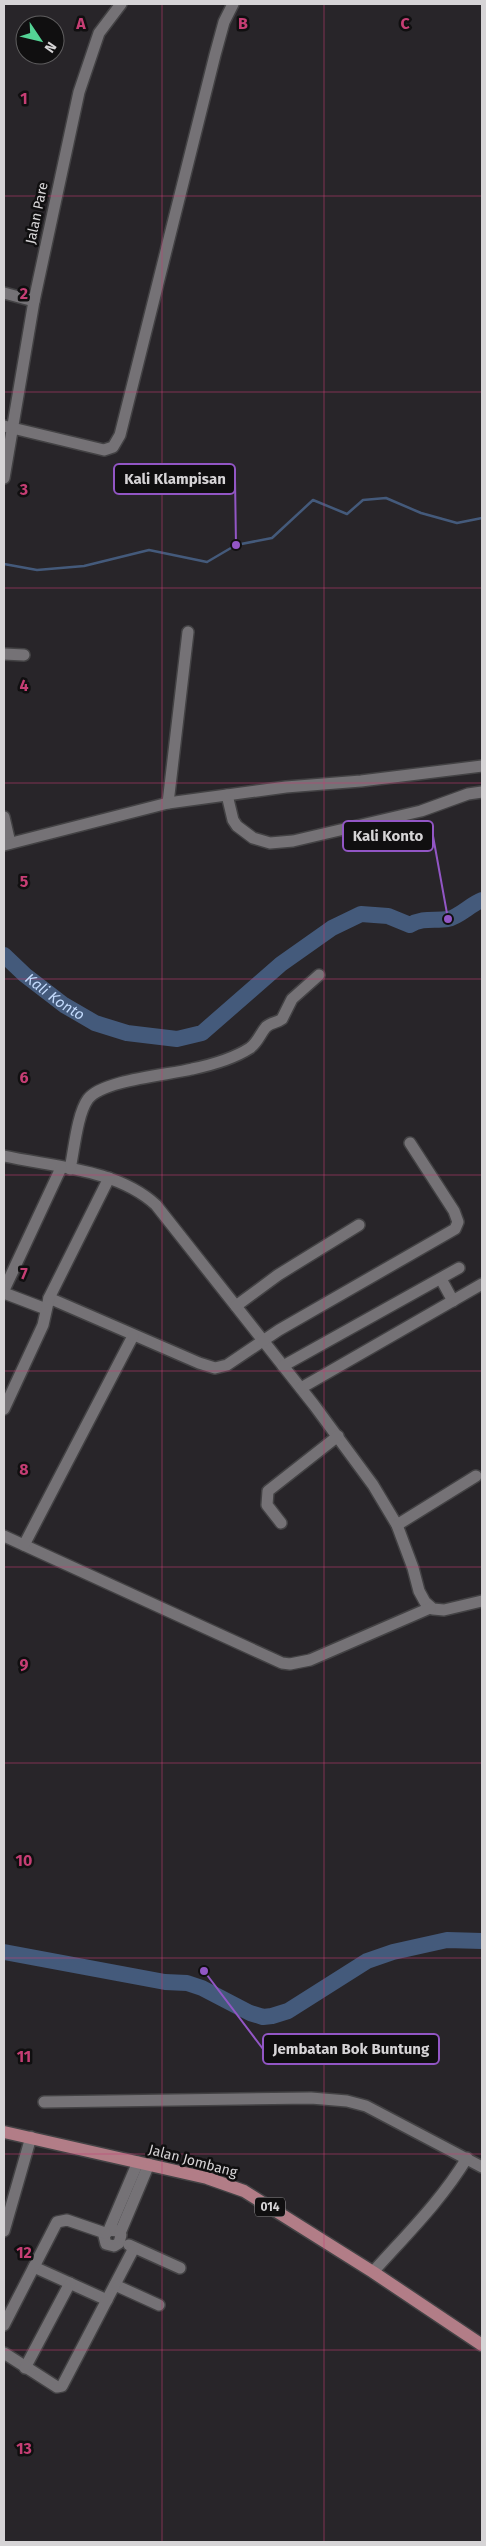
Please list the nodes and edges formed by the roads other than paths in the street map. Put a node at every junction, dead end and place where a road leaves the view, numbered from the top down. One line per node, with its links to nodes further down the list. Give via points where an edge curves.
1 (121, 4): 4 (street, Jalan Pare, via 99,33 85,70)
2 (233, 4): 5 (street, via 215,55 120,435 113,447 104,450)
3 (4, 293): 4 (street)
4 (34, 301): 5 (street, Jalan Pare)
5 (8, 427): 6 (street, Jalan Pare)
6 (4, 478)
7 (188, 632): 13 (street)
8 (4, 654): 9 (street)
9 (24, 655)
10 (482, 766): 12 (street)
11 (482, 792): 12 (street, via 421,811 294,841 270,843 253,838 237,826)
12 (226, 795): 13 (street)
13 (168, 803): 15 (street)
14 (4, 817): 15 (street)
15 (7, 844)
16 (319, 975): 19 (street, via 292,999 282,1019 265,1028 249,1048 194,1069 126,1080 91,1096 84,1107)
17 (410, 1143): 30 (street, via 454,1211 458,1222 455,1229)
18 (4, 1156): 19 (street)
19 (65, 1169): 20 (street); 25 (street)
20 (109, 1178): 27 (street); 28 (street, via 138,1190 156,1204)
21 (360, 1225): 28 (street, via 278,1275)
22 (459, 1268): 23 (street)
23 (441, 1279): 26 (street); 31 (street)
24 (482, 1284): 26 (street)
25 (4, 1291): 27 (street)
26 (453, 1301): 32 (street)
27 (47, 1304): 29 (street); 33 (street, via 43,1326)
28 (236, 1306): 30 (street)
29 (133, 1336): 30 (street, via 215,1368 237,1359); 39 (street)
30 (262, 1341): 31 (street)
31 (283, 1366): 32 (street)
32 (301, 1388): 34 (street)
33 (4, 1409)
34 (338, 1436): 36 (street, via 268,1491 267,1506); 37 (street)
35 (476, 1476): 37 (street)
36 (281, 1523)
37 (397, 1525): 41 (street, via 419,1590)
38 (4, 1536): 39 (street)
39 (24, 1545): 41 (street, via 282,1663 310,1660)
40 (482, 1601): 41 (street, via 444,1610)
41 (430, 1608)
42 (44, 2102): 45 (street, via 302,2098 347,2101 388,2116)
43 (6, 2132): 44 (main road, Jalan Jombang / 014)
44 (30, 2137): 46 (main road, Jalan Jombang / 014); 48 (street)
45 (467, 2158): 47 (street); 53 (street, via 428,2211)
46 (143, 2163): 49 (street); 53 (main road, Jalan Jombang / 014, via 207,2178 244,2191)
47 (482, 2167)
48 (4, 2230)
49 (114, 2234): 50 (street); 51 (street, via 60,2220)
50 (134, 2248): 52 (street); 55 (street)
51 (34, 2267): 54 (street); 58 (street)
52 (180, 2268)
53 (373, 2272): 59 (main road, Jalan Jombang / 014)
54 (70, 2283): 56 (street); 61 (street)
55 (115, 2285): 56 (street); 57 (street)
56 (107, 2300): 61 (street, via 62,2386 57,2387)
57 (159, 2305)
58 (4, 2325)
59 (482, 2344)
60 (4, 2354): 61 (street)
61 (25, 2368)

